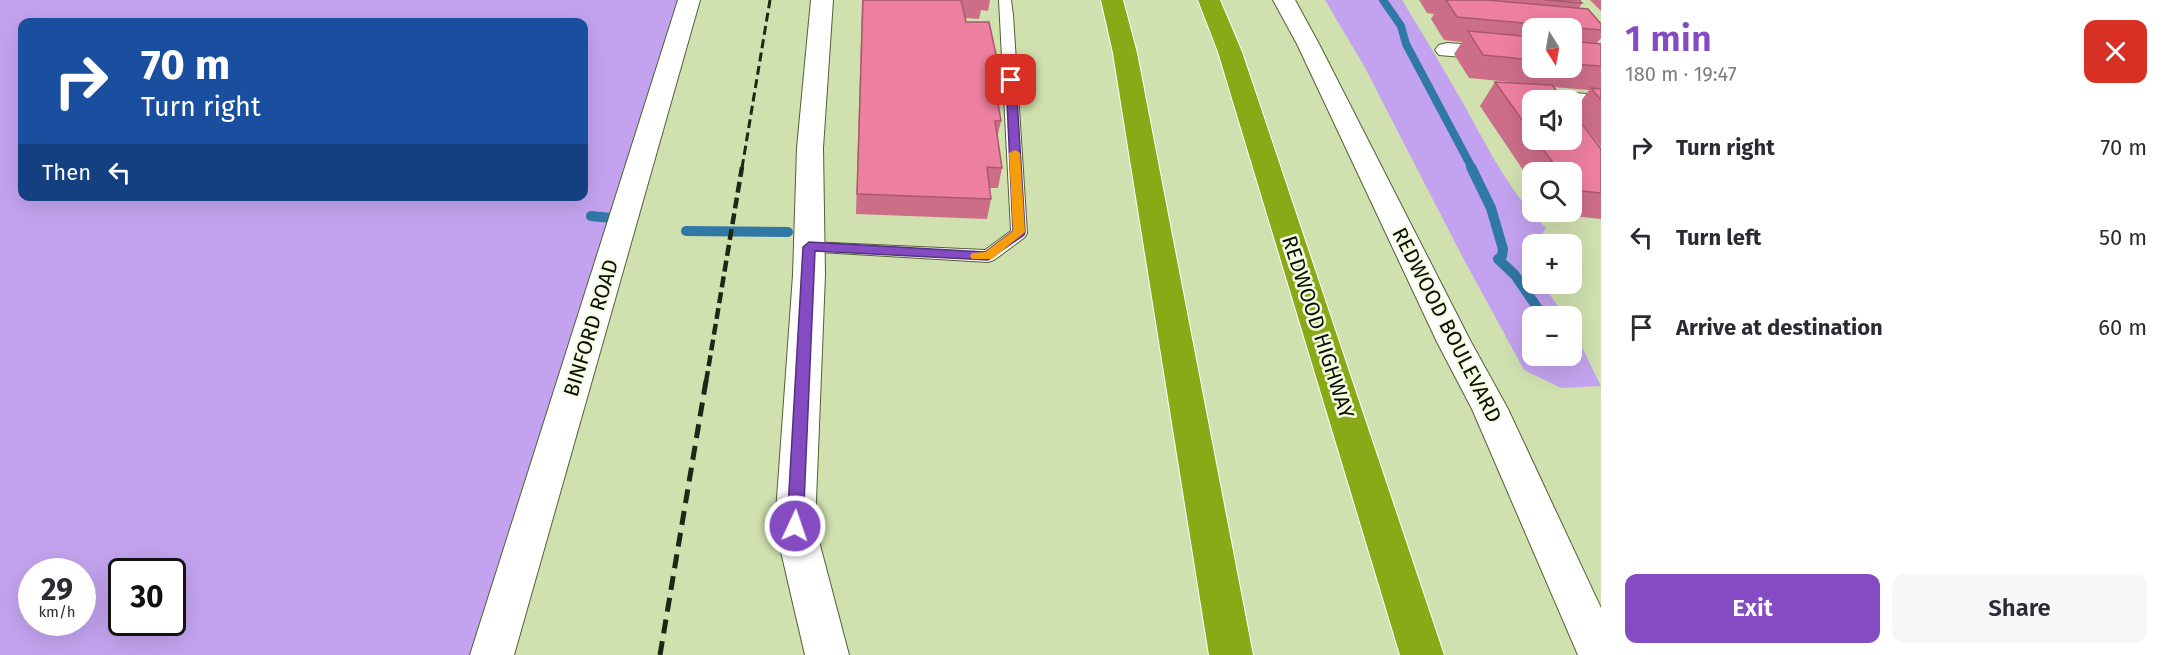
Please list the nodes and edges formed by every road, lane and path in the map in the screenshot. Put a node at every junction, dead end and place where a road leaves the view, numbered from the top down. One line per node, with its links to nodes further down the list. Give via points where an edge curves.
1 (689, 0): 14 (street, BINFORD ROAD)
2 (822, 0): 13 (street, via 810,148)
3 (1005, 0): 13 (lane, via 1019,232 988,256)
4 (1112, 0): 16 (highway, via 1125,53)
5 (1209, 0): 17 (highway, REDWOOD HIGHWAY, via 1230,52)
6 (1284, 0): 18 (street, REDWOOD BOULEVARD, via 1490,409)
7 (1447, 50): 8 (street)
8 (1522, 55)
9 (1498, 94): 10 (street)
10 (1522, 97)
11 (1582, 102): 12 (street)
12 (1601, 103)
13 (809, 247): 15 (street, via 795,526)
14 (492, 655)
15 (827, 655)
16 (1231, 655)
17 (1422, 655)
18 (1600, 655)

